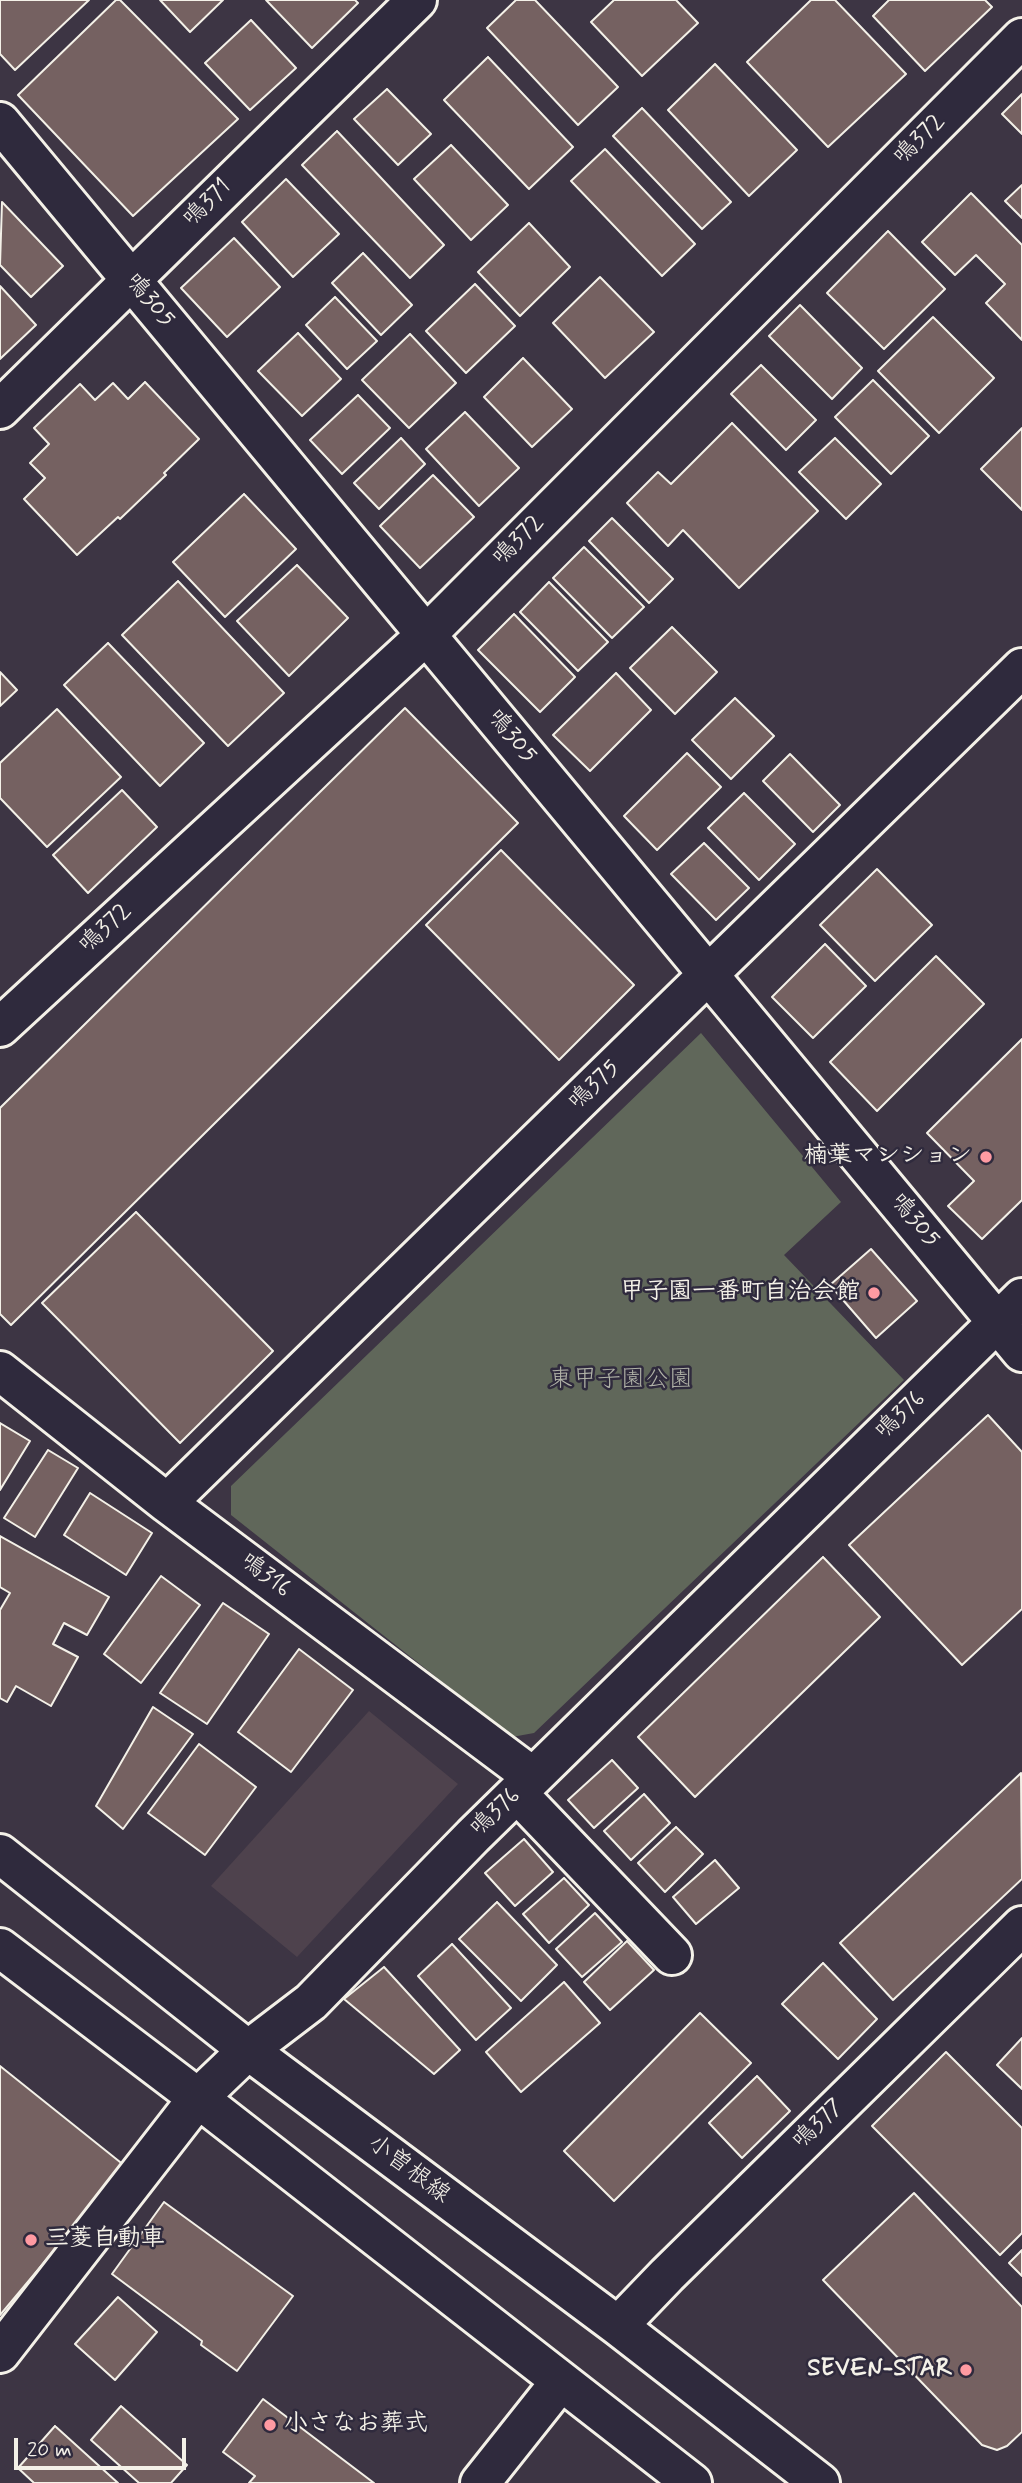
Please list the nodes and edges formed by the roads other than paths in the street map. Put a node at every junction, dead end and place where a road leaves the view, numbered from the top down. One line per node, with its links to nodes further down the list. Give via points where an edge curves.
1 (417, 0): 4 (street, 鳴371)
2 (1022, 38): 6 (street, 鳴372)
3 (0, 122): 4 (street, 鳴305)
4 (131, 280): 5 (street, 鳴371); 6 (street, 鳴305)
5 (0, 409)
6 (426, 635): 8 (street, 鳴305); 9 (street, 鳴372)
7 (1022, 668): 8 (street, 鳴375)
8 (709, 974): 10 (street, 鳴305); 13 (street, 鳴375)
9 (0, 1027)
10 (1010, 1310): 11 (street, 鳴305); 14 (street, 鳴376)
11 (1022, 1352)
12 (0, 1371): 13 (street, 鳴316)
13 (167, 1503): 14 (street, 鳴316)
14 (525, 1785): 18 (street, 鳴316); 19 (street, 鳴376, via 311,2001)
15 (0, 1854): 19 (street, 小曽根線)
16 (1022, 1926): 21 (street, 鳴377)
17 (0, 1948): 20 (street)
18 (672, 1955)
19 (248, 2050): 20 (street, 鳴376); 21 (street, 小曽根線)
20 (198, 2098): 22 (street, 鳴376); 23 (street)
21 (618, 2326): 26 (street, 小曽根線)
22 (0, 2353)
23 (561, 2381): 24 (street); 25 (street)
24 (480, 2483)
25 (692, 2483)
26 (820, 2483)

